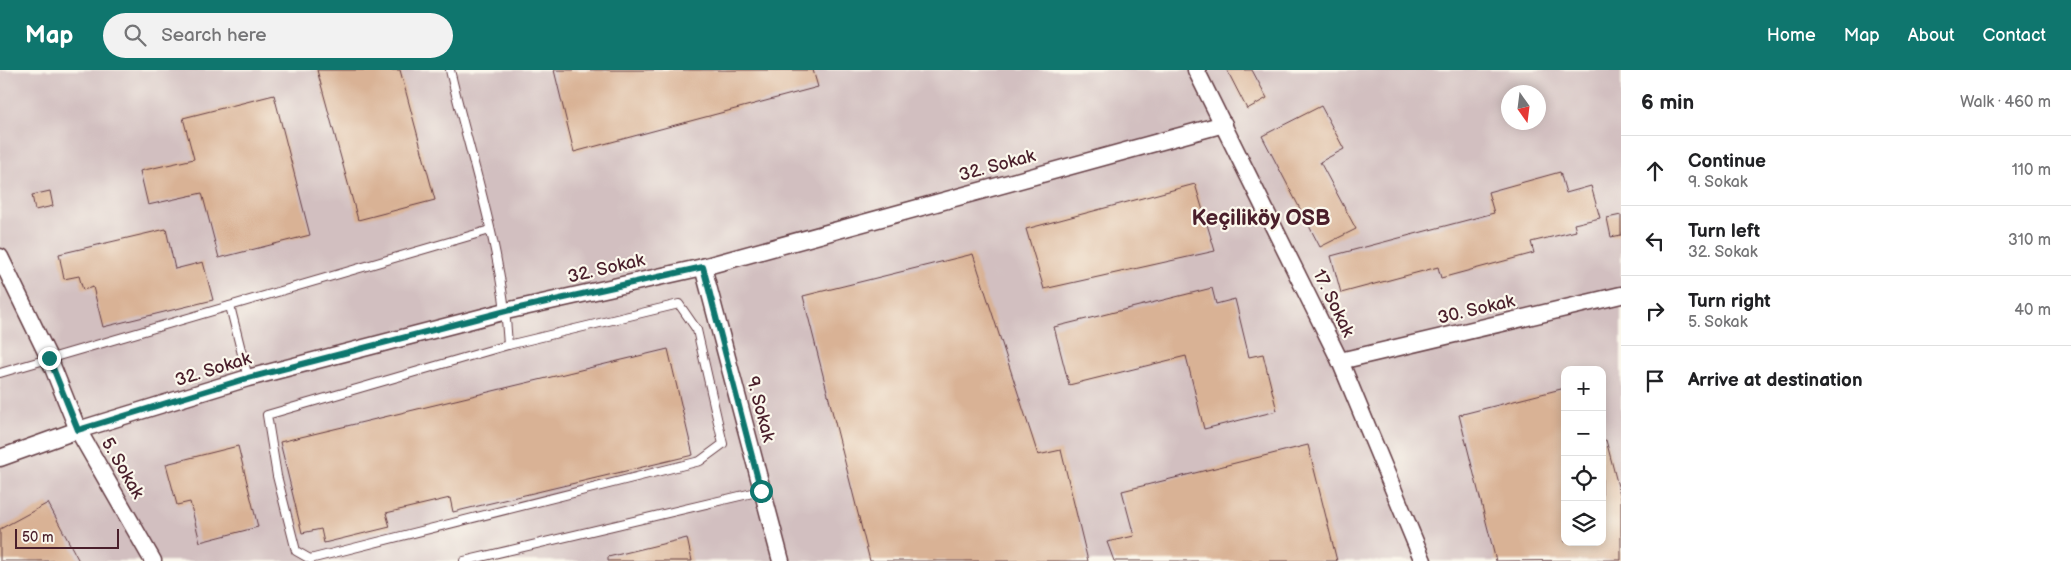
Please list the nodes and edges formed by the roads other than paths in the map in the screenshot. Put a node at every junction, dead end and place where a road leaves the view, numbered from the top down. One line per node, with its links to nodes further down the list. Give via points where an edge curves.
1 (450, 70): 4 (lane)
2 (1196, 70): 3 (street, 17. Sokak)
3 (1224, 124): 6 (street, 32. Sokak); 12 (street, 17. Sokak)
4 (490, 230): 8 (lane); 9 (lane)
5 (0, 257): 11 (street, 5. Sokak)
6 (703, 267): 9 (street, 32. Sokak); 17 (street, 9. Sokak)
7 (1621, 295): 12 (street, 30. Sokak)
8 (230, 306): 11 (lane); 14 (lane)
9 (506, 311): 10 (lane); 14 (street, 32. Sokak)
10 (508, 345): 10 (lane, via 679,304 697,330 723,444 700,461 514,509 310,558 296,550 277,476 267,415)
11 (49, 358): 13 (lane); 15 (street, 5. Sokak)
12 (1340, 361): 21 (street, 17. Sokak)
13 (0, 373)
14 (248, 378): 15 (street, 32. Sokak)
15 (78, 430): 16 (street, 32. Sokak); 18 (street, 5. Sokak)
16 (0, 458)
17 (761, 491): 19 (lane); 20 (street, 9. Sokak)
18 (153, 561)
19 (464, 561)
20 (781, 561)
21 (1423, 561)

